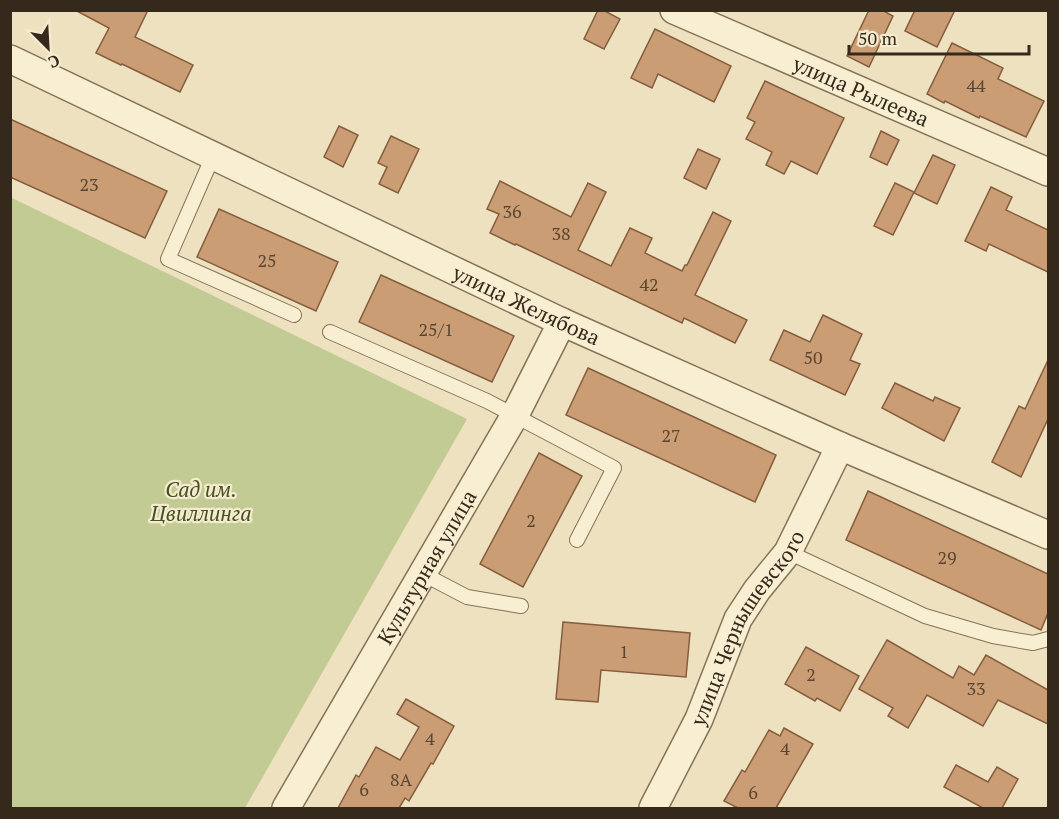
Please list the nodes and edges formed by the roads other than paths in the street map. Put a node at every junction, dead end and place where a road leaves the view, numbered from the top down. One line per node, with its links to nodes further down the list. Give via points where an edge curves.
1 (674, 10): 4 (street, улица Рылеева)
2 (10, 59): 3 (street, улица Желябова)
3 (213, 156): 5 (lane, via 168,260); 6 (street, улица Желябова)
4 (1048, 172)
5 (294, 315)
6 (562, 322): 8 (street, Культурная улица); 9 (street, улица Желябова)
7 (330, 332): 8 (lane)
8 (515, 415): 11 (lane, via 614,468); 13 (street, Культурная улица)
9 (840, 446): 10 (street, улица Желябова); 12 (street, улица Чернышевского)
10 (1048, 532)
11 (577, 540)
12 (788, 552): 15 (lane, via 925,616 993,636 1033,643); 17 (street, улица Чернышевского, via 738,619 699,718)
13 (423, 574): 14 (lane, via 467,597); 16 (street, Культурная улица)
14 (521, 606)
15 (1048, 639)
16 (286, 808)
17 (653, 808)

